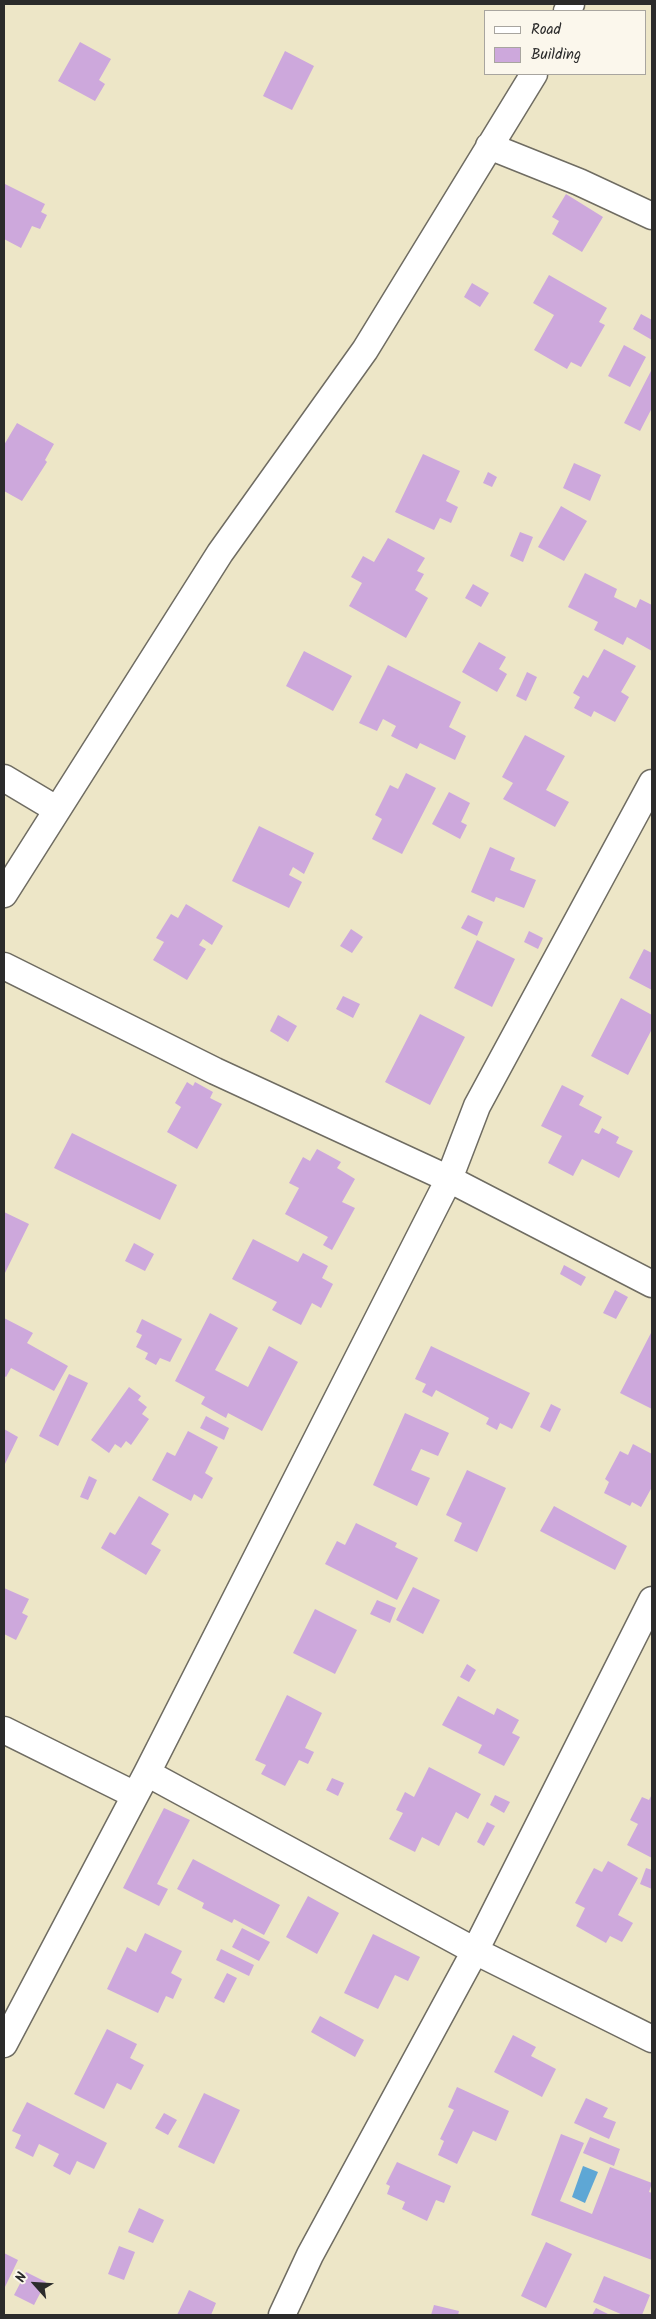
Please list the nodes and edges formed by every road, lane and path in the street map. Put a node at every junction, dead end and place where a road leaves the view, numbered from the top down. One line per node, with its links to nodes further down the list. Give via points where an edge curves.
1 (533, 75): 2 (street)
2 (489, 146): 3 (street); 6 (street, via 365,350 220,553)
3 (652, 216)
4 (4, 778): 6 (street)
5 (652, 783): 9 (street, via 481,1098)
6 (56, 809): 7 (street)
7 (4, 894)
8 (4, 966): 9 (street, via 215,1071)
9 (449, 1179): 10 (street); 13 (street)
10 (652, 1284)
11 (652, 1600): 15 (street)
12 (4, 1730): 14 (street)
13 (147, 1773): 14 (street); 15 (street)
14 (135, 1795): 17 (street)
15 (475, 1951): 16 (street); 18 (street, via 310,2255)
16 (652, 2038)
17 (4, 2044)
18 (282, 2315)

